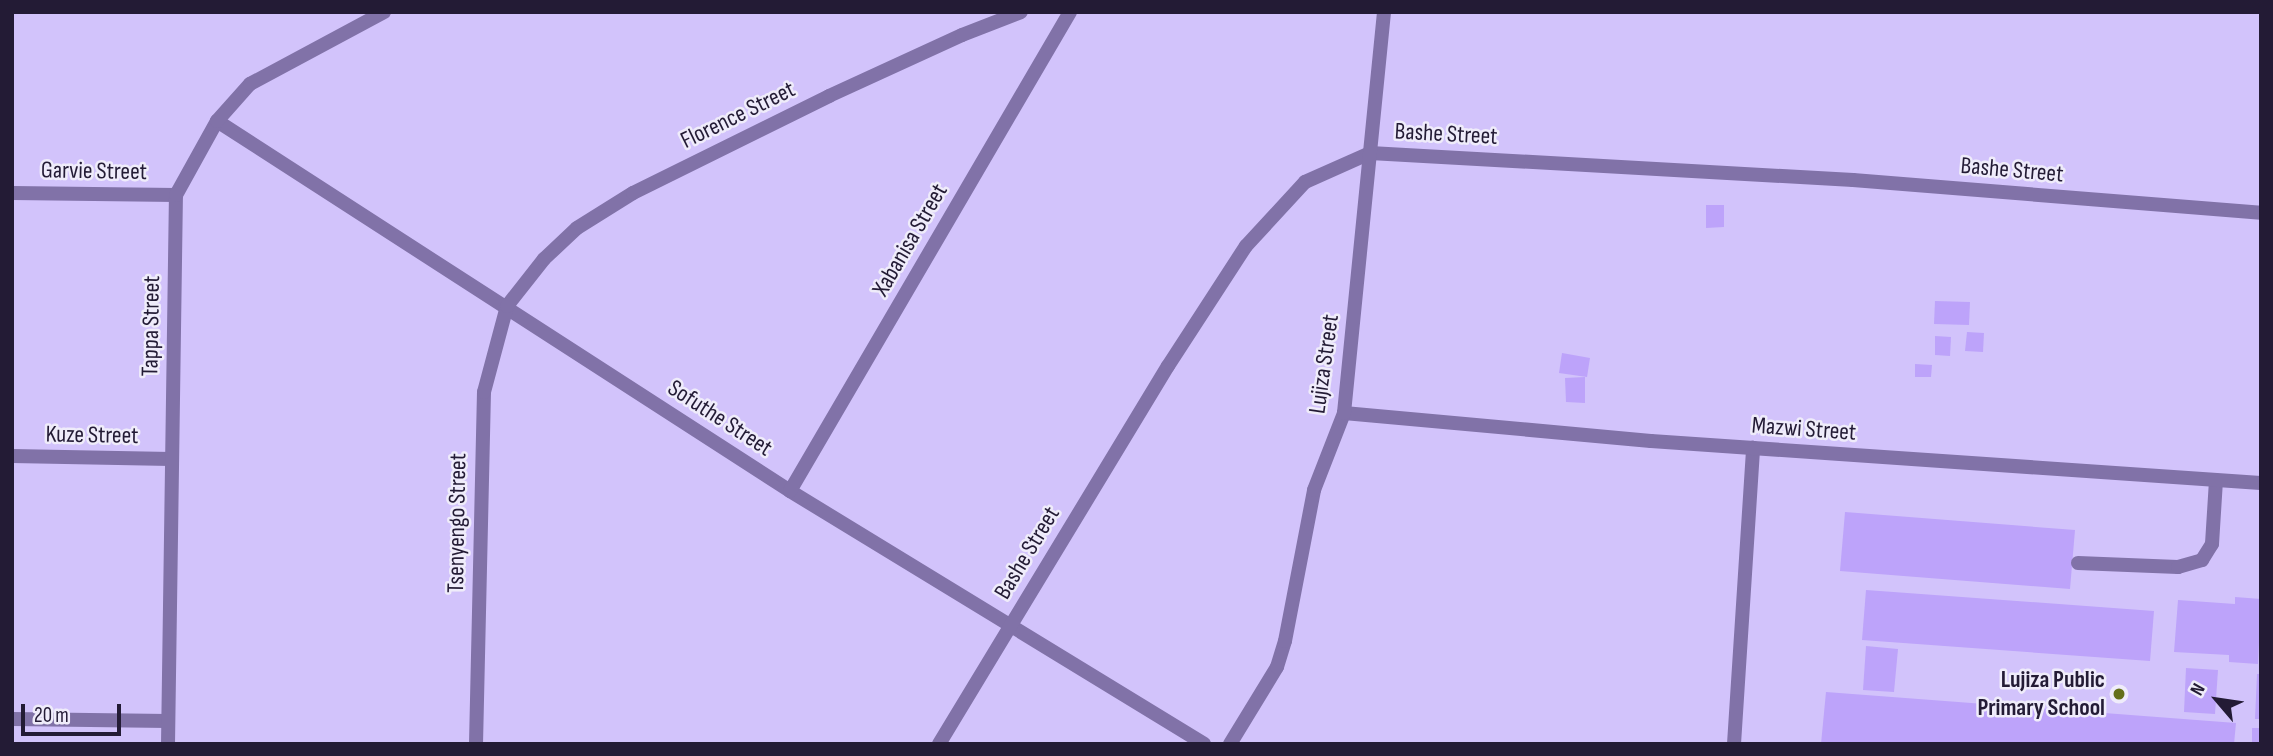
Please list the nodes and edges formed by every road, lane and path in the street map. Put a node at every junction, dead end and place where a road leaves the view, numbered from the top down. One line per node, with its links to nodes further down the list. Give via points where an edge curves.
1 (384, 12): 5 (street, Tappa Street, via 250,84)
2 (1021, 12): 10 (street, Florence Street, via 829,96 633,193 577,228 544,259)
3 (1070, 12): 17 (street, Xabanisa Street)
4 (1384, 12): 6 (street, Lujiza Street)
5 (217, 121): 8 (street, Tappa Street); 10 (street, Sofuthe Street)
6 (1370, 153): 9 (street, Bashe Street, via 1853,180); 11 (street, Lujiza Street); 19 (street, Bashe Street, via 1305,182 1246,246)
7 (12, 193): 8 (street, Garvie Street)
8 (176, 195): 14 (street, Tappa Street)
9 (2261, 213)
10 (507, 306): 17 (street, Sofuthe Street); 23 (street, Tsenyengo Street, via 484,392)
11 (1344, 413): 12 (street, Mazwi Street); 26 (street, Lujiza Street, via 1314,490 1277,667)
12 (1753, 448): 15 (street, Mazwi Street); 27 (street)
13 (12, 456): 14 (street, Kuze Street)
14 (171, 459): 21 (street, Tappa Street)
15 (2216, 480): 16 (street, Mazwi Street); 18 (street, via 2212,544 2202,560 2178,566)
16 (2261, 483)
17 (790, 491): 19 (street, Sofuthe Street)
18 (2078, 563)
19 (1010, 626): 24 (street, Bashe Street); 25 (street, Sofuthe Street)
20 (12, 719): 21 (street)
21 (168, 721): 22 (street, Tappa Street)
22 (168, 744)
23 (475, 744)
24 (939, 744)
25 (1204, 744)
26 (1230, 744)
27 (1734, 744)

